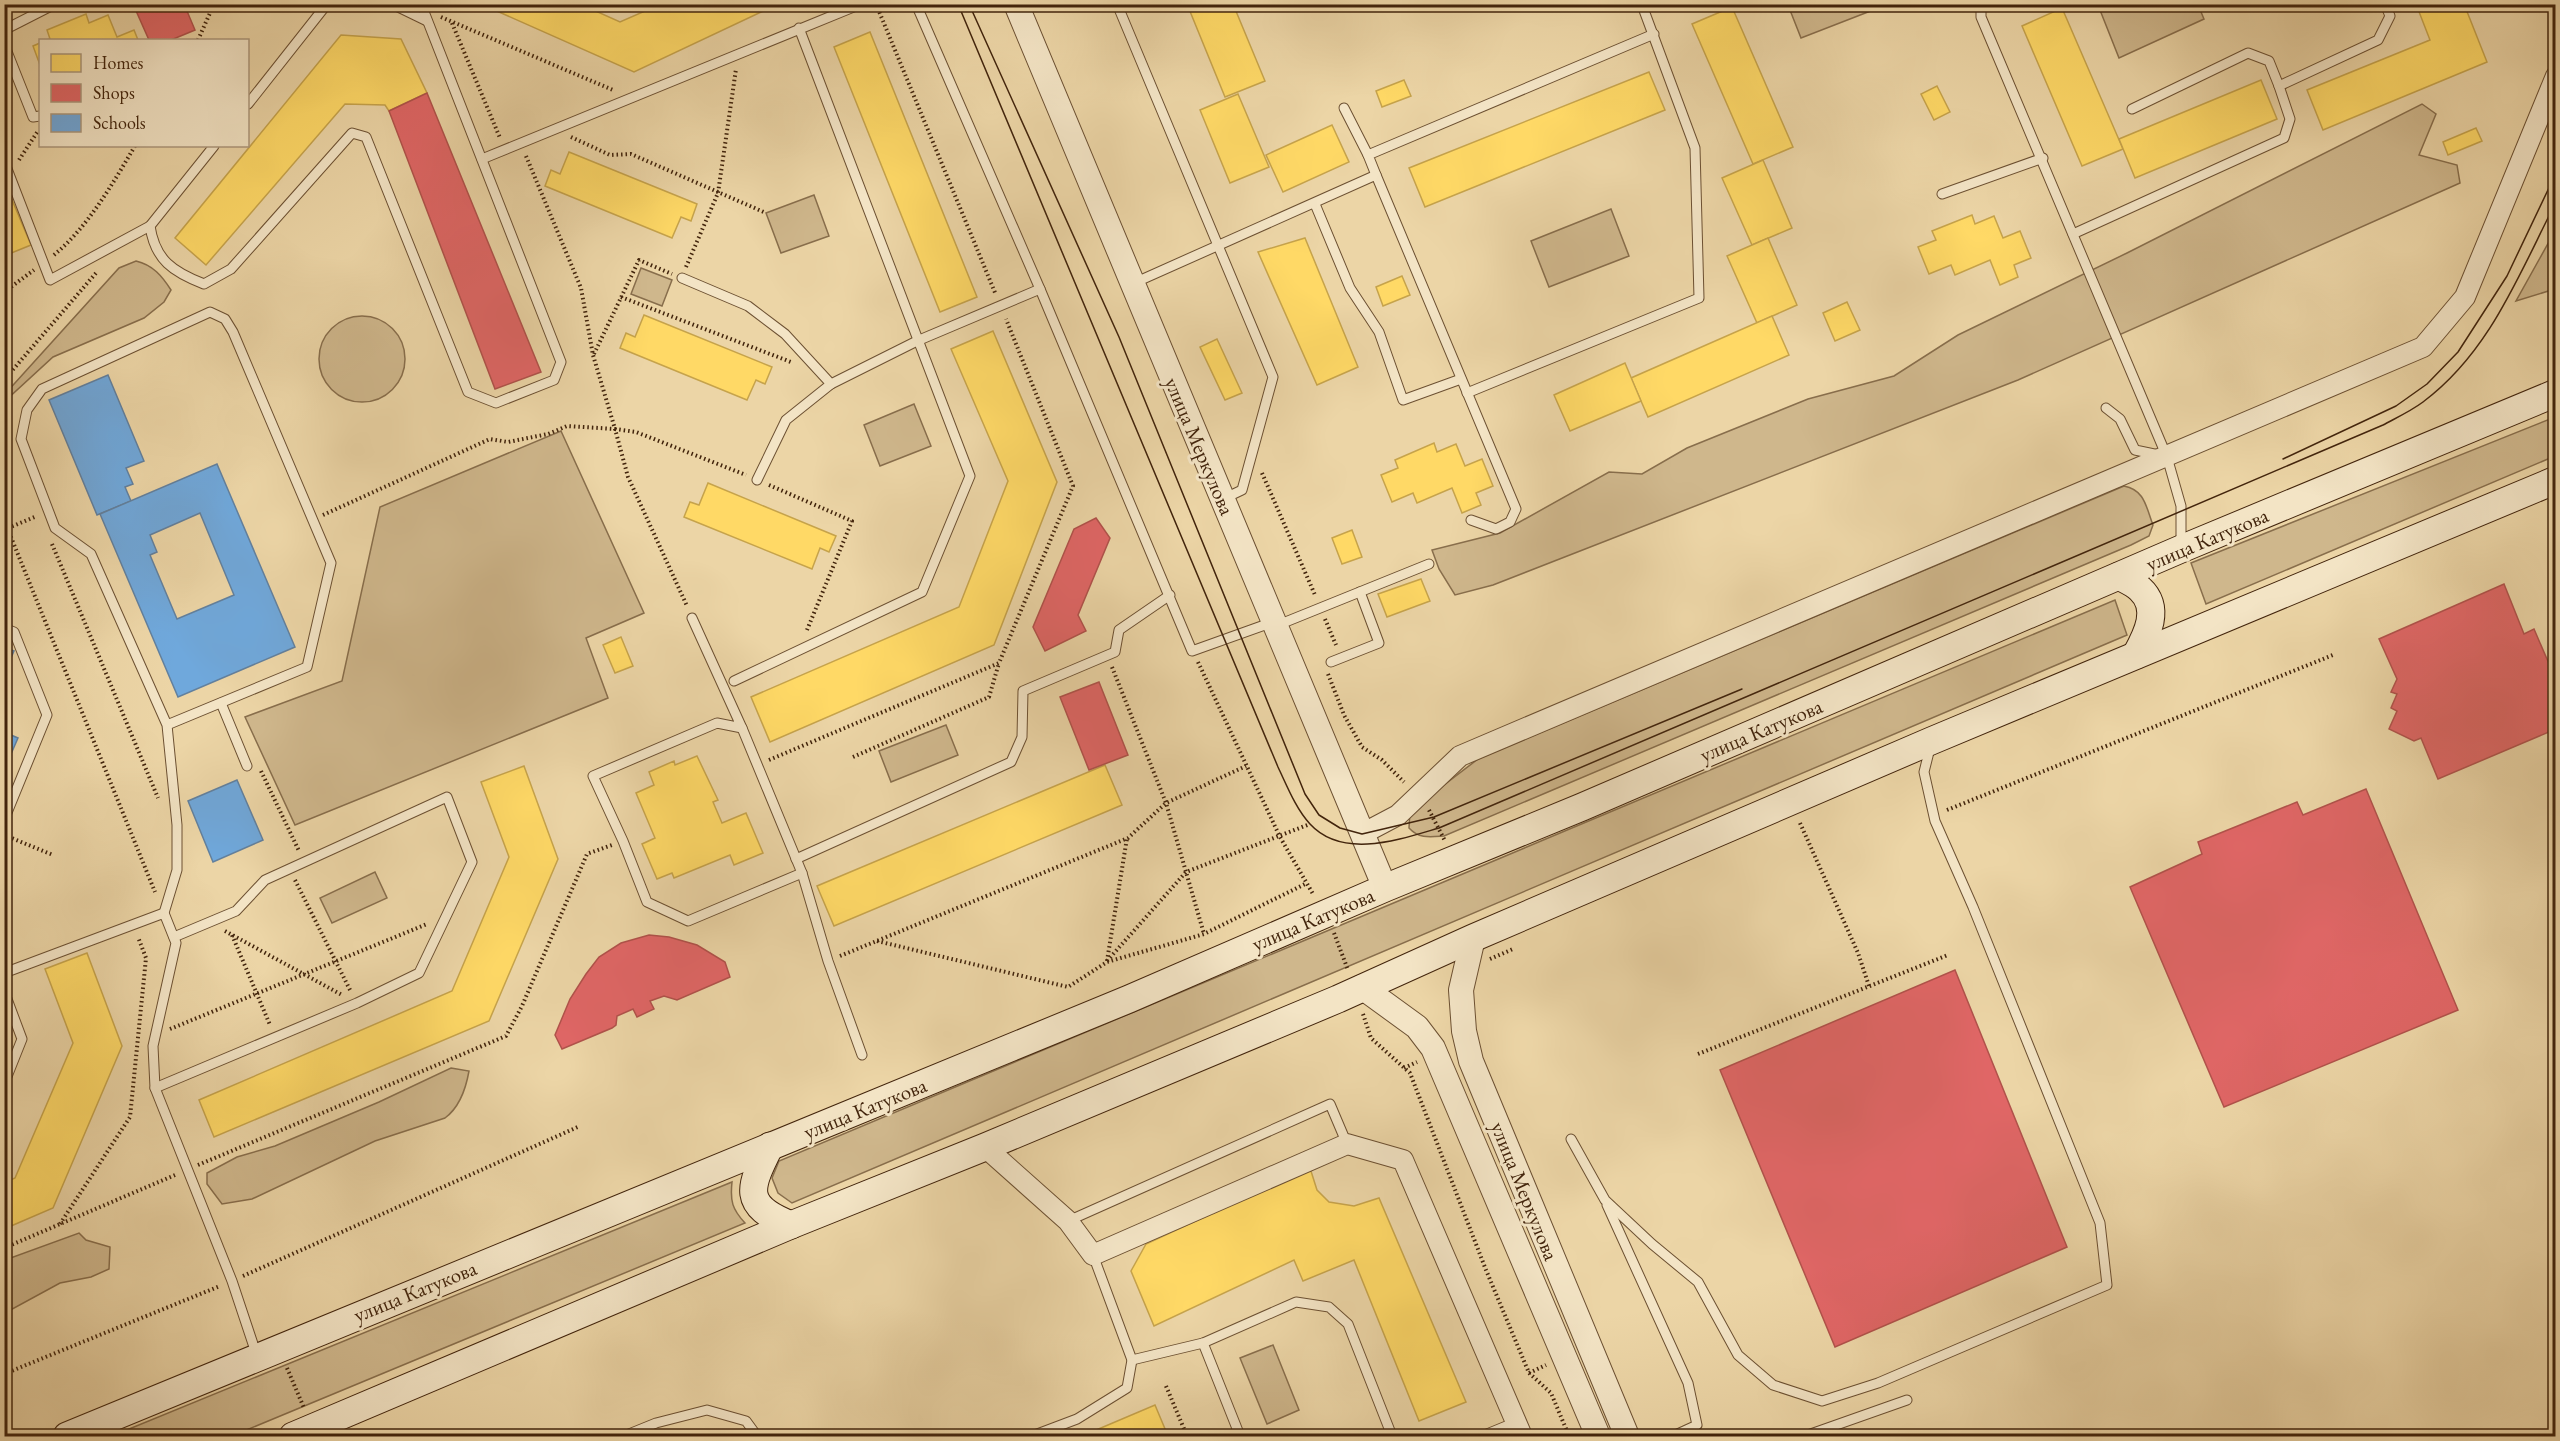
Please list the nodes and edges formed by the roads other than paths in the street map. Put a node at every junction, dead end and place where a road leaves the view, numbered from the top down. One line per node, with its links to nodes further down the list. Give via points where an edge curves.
1 (55, 4): 14 (lane)
2 (327, 4): 19 (lane)
3 (392, 4): 12 (lane)
4 (861, 4): 13 (lane)
5 (916, 4): 36 (lane)
6 (1016, 4): 35 (street, улица Меркулова)
7 (1117, 4): 33 (lane)
8 (1982, 4): 25 (lane, via 1981,17)
9 (2385, 4): 18 (lane, via 2390,16 2379,40)
10 (1643, 5): 15 (lane)
11 (422, 7): 12 (lane)
12 (427, 21): 26 (lane)
13 (799, 28): 26 (lane); 37 (lane)
14 (4, 30)
15 (1654, 34): 24 (lane); 40 (lane, via 1695,148 1700,298)
16 (4, 44): 22 (lane)
17 (2556, 76): 43 (street, via 2465,297 2423,347)
18 (2279, 86): 21 (lane, via 2269,61 2248,53); 32 (lane, via 2290,119 2284,138)
19 (249, 103)
20 (1344, 108): 24 (lane)
21 (2132, 109)
22 (37, 117)
23 (213, 147): 31 (lane)
24 (1368, 155): 28 (lane)
25 (2043, 158): 29 (lane); 32 (lane)
26 (482, 159): 31 (lane, via 561,362 554,380 496,403 468,392 366,137 352,133 231,269 204,284 179,275 161,257)
27 (4, 161): 31 (lane, via 50,280)
28 (1376, 175): 30 (lane); 38 (lane)
29 (1942, 194)
30 (1315, 204): 33 (lane); 38 (lane, via 1350,288 1379,332 1403,400)
31 (150, 226)
32 (2073, 234): 43 (lane)
33 (1219, 245): 35 (lane); 46 (lane, via 1273,377 1242,490)
34 (682, 278): 39 (lane, via 748,306 785,334)
35 (1132, 284): 46 (street, улица Меркулова)
36 (1040, 289): 37 (lane); 52 (lane)
37 (917, 341): 39 (lane); 58 (lane, via 970,476 922,592)
38 (1461, 379): 40 (lane)
39 (831, 384): 44 (lane, via 786,420)
40 (1467, 393): 47 (lane, via 1516,509 1510,522 1496,529)
41 (2556, 393): 48 (main road, улица Катукова)
42 (2106, 408): 43 (lane, via 2120,419 2135,450)
43 (2167, 457): 48 (lane, via 2181,506); 65 (street, via 1460,756 1398,815)
44 (758, 480)
45 (2556, 480): 56 (main road)
46 (1223, 499): 54 (street, улица Меркулова)
47 (1471, 520)
48 (2181, 549): 50 (main road, улица Катукова)
49 (1428, 564): 51 (lane)
50 (2119, 576): 56 (main road, via 2141,589 2152,609 2148,633); 68 (main road, улица Катукова, via 1593,803)
51 (1360, 592): 54 (lane); 57 (lane, via 1380,643)
52 (1170, 596): 54 (lane, via 1192,651); 66 (lane, via 1119,630 1115,652 1023,691 1022,737 1011,762)
53 (692, 618): 61 (lane)
54 (1274, 624): 65 (street, улица Меркулова)
55 (4, 628): 64 (lane, via 14,632 47,715)
56 (2136, 655): 62 (main road)
57 (1327, 663)
58 (734, 681)
59 (221, 703): 60 (lane); 60 (lane, via 307,667 331,563 233,332 225,319 210,312 42,389 27,410 21,439 44,514 55,528 91,554); 63 (lane)
60 (167, 725): 69 (lane, via 177,825 177,870)
61 (742, 728): 66 (lane); 67 (lane, via 717,723 593,776 646,902 688,921)
62 (1931, 741): 71 (main road); 82 (lane, via 1924,772 1933,816 2100,1223 2107,1285 1878,1383 1822,1401 1773,1385 1738,1355 1698,1282)
63 (247, 766)
64 (4, 819)
65 (1362, 834): 68 (street, улица Меркулова)
66 (796, 859): 67 (lane)
67 (802, 873): 75 (lane)
68 (1385, 888): 80 (main road, улица Катукова, via 1129,999)
69 (164, 913): 70 (lane); 72 (lane)
70 (174, 937): 77 (lane, via 177,943 153,1046); 77 (lane, via 236,911 265,880 447,797 472,862 419,973)
71 (1473, 938): 73 (main road); 101 (street, улица Меркулова, via 1461,990 1471,1061)
72 (4, 973)
73 (1359, 989): 81 (main road); 100 (street, улица Меркулова, via 1417,1027 1433,1048)
74 (4, 991): 76 (lane, via 22,1039)
75 (862, 1055)
76 (4, 1084)
77 (155, 1088): 87 (lane, via 232,1281)
78 (1571, 1139): 82 (lane)
79 (1347, 1144): 83 (lane, via 1330,1104); 85 (street); 90 (street, via 1403,1161)
80 (770, 1146): 84 (main road, via 752,1190 757,1206); 87 (main road, улица Катукова)
81 (985, 1147): 83 (street); 84 (main road)
82 (1605, 1200): 92 (lane, via 1688,1383 1697,1425)
83 (1068, 1221): 85 (street)
84 (791, 1225): 91 (main road)
85 (1093, 1255): 88 (lane)
86 (1203, 1343): 88 (lane); 97 (lane); 98 (lane, via 1296,1302 1329,1307 1348,1324)
87 (268, 1352): 93 (main road, улица Катукова)
88 (1132, 1360): 96 (lane, via 1126,1388 1077,1419)
89 (1907, 1400): 103 (lane)
90 (1519, 1429): 99 (lane)
91 (314, 1431)
92 (1687, 1433): 102 (lane)
93 (67, 1437)
94 (624, 1437): 95 (lane, via 656,1423 707,1410 746,1421)
95 (757, 1437)
96 (1032, 1437)
97 (1240, 1437)
98 (1392, 1437)
99 (1482, 1437)
100 (1598, 1437)
101 (1627, 1437)
102 (1673, 1437)
103 (1805, 1437)

